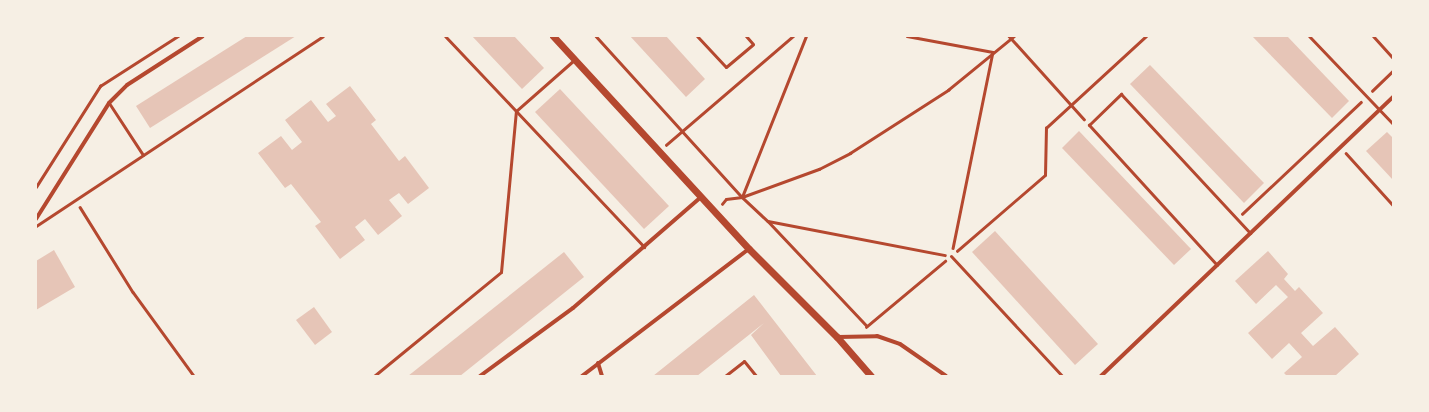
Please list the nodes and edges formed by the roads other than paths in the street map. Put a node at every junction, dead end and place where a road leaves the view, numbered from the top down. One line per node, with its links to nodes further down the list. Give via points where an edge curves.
1 (203, 36): 12 (street, via 127,84)
2 (323, 36): 16 (lane)
3 (445, 36): 14 (lane)
4 (553, 36): 10 (street)
5 (697, 36): 6 (lane, via 726,67 753,44)
6 (746, 36)
7 (1309, 36): 13 (lane)
8 (1373, 36): 9 (lane)
9 (1393, 58)
10 (574, 60): 14 (lane); 17 (street)
11 (1393, 97): 13 (street)
12 (109, 103): 16 (lane); 18 (street)
13 (1379, 110): 15 (lane); 20 (street)
14 (516, 111): 21 (lane); 28 (lane, via 501,272)
15 (1393, 124)
16 (143, 155): 19 (lane)
17 (701, 197): 21 (street); 22 (street)
18 (36, 219)
19 (36, 226)
20 (1250, 233): 24 (street); 24 (lane, via 1121,94 1089,125)
21 (644, 247): 29 (street, via 573,308)
22 (749, 248): 25 (street); 26 (street)
23 (951, 256): 35 (lane)
24 (1217, 265): 36 (street)
25 (837, 337): 27 (street); 34 (street, via 877,336 900,344)
26 (598, 363): 30 (street); 31 (street)
27 (869, 375)
28 (374, 376)
29 (480, 376)
30 (582, 376)
31 (602, 376)
32 (726, 376): 33 (lane, via 744,361)
33 (756, 376)
34 (946, 376)
35 (1062, 376)
36 (1102, 376)

